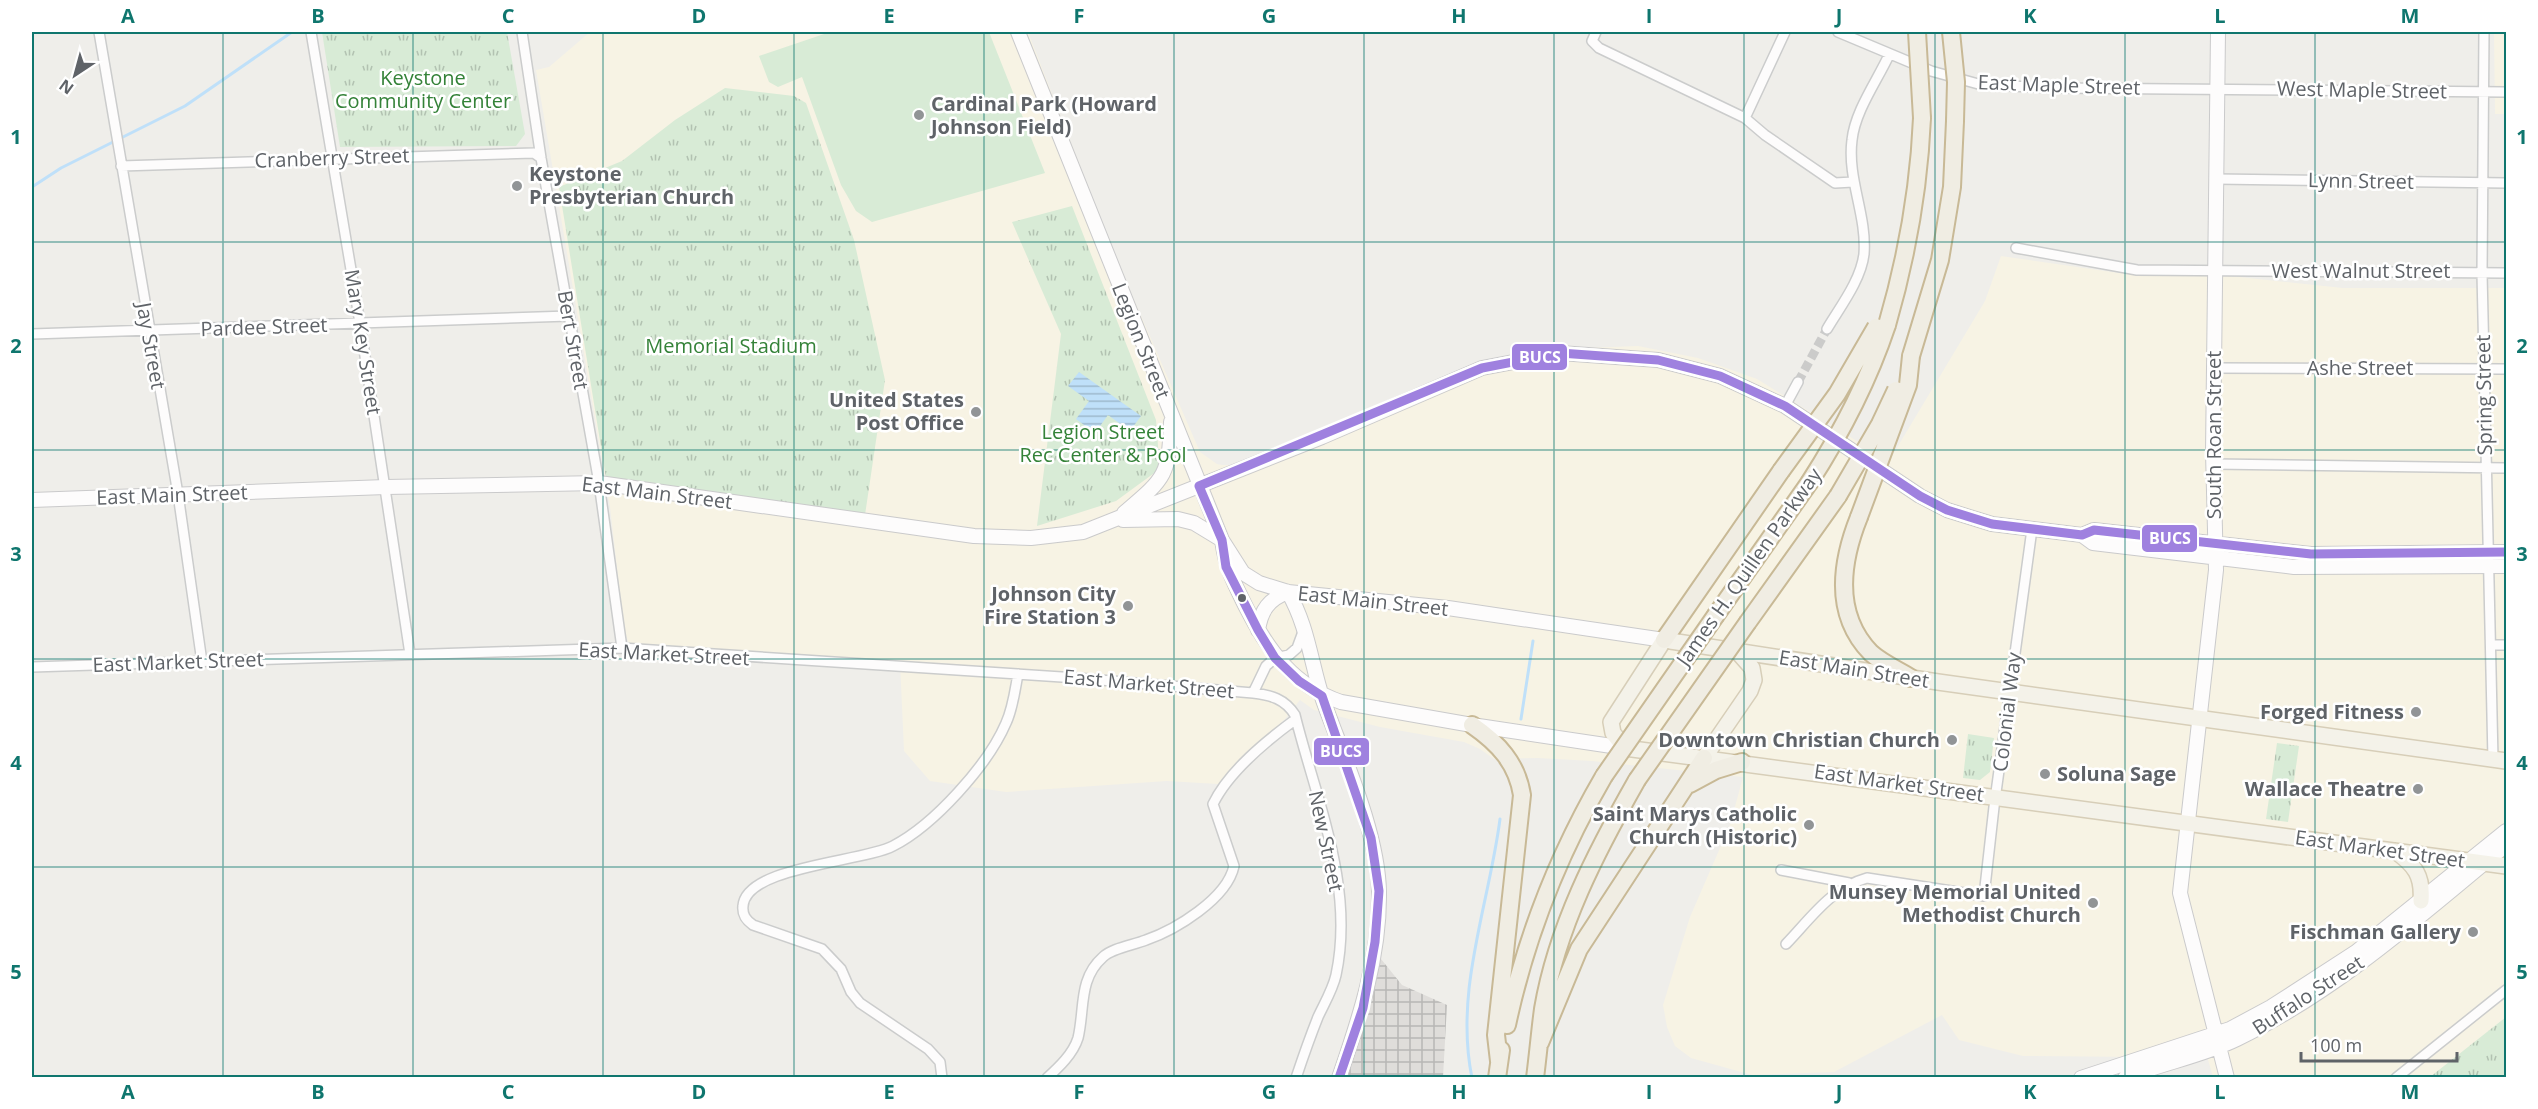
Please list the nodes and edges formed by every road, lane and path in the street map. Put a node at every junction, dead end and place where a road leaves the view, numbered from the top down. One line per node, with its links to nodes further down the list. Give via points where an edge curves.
1 (99, 32): 19 (street, Jay Street)
2 (311, 32): 17 (street, Mary Key Street)
3 (522, 32): 18 (street, Bert Street)
4 (1018, 32): 40 (main road, Legion Street)
5 (1785, 32): 16 (street)
6 (1838, 32): 12 (street, East Maple Street)
7 (1917, 32): 30 (highway, bridge, via 1922,118 1918,189 1898,284)
8 (1951, 32): 34 (highway, James H. Quillen Parkway, bridge, via 1956,81 1952,187 1941,249)
9 (2218, 32): 13 (main road, South Roan Street)
10 (2484, 32): 14 (street, Spring Street)
11 (1594, 36): 16 (street, via 1599,48)
12 (1890, 55): 13 (street, East Maple Street, via 1982,85); 21 (street, via 1852,137)
13 (2217, 89): 14 (street, West Maple Street); 20 (main road, South Roan Street)
14 (2483, 92): 15 (street, West Maple Street); 22 (street, Spring Street)
15 (2506, 92)
16 (1745, 117): 21 (street, via 1835,183)
17 (332, 158): 18 (street, Cranberry Street, via 534,153); 19 (street, Cranberry Street); 29 (street, Mary Key Street)
18 (541, 158): 28 (street, Bert Street)
19 (121, 166): 32 (street, Jay Street)
20 (2216, 179): 22 (street, Lynn Street); 25 (main road, South Roan Street)
21 (1853, 182): 31 (street, via 1863,228 1864,255 1855,280)
22 (2482, 182): 23 (street, Lynn Street); 26 (street, Spring Street)
23 (2506, 183)
24 (2016, 248): 25 (street, West Walnut Street, via 2136,270)
25 (2215, 270): 26 (street, West Walnut Street); 35 (main road, South Roan Street)
26 (2482, 273): 27 (street, West Walnut Street); 36 (street, Spring Street)
27 (2506, 273)
28 (569, 316): 29 (street, Pardee Street); 44 (street, Bert Street)
29 (360, 323): 32 (street, Pardee Street); 46 (street, Mary Key Street)
30 (1881, 326): 61 (highway, bridge); 98 (highway, James H. Quillen Parkway, bridge, via 1858,399 1837,440 1604,776 1563,852 1538,912 1516,983)
31 (1827, 328)
32 (148, 331): 33 (street, Pardee Street); 47 (street, Jay Street)
33 (32, 334)
34 (1911, 356): 71 (highway, bridge, via 1908,385 1848,548 1843,573 1848,612 1856,631 1871,653); 96 (highway, James H. Quillen Parkway, bridge, via 1880,424 1838,496 1636,780 1596,854 1564,931 1543,1010)
35 (2214, 368): 36 (street, Ashe Street); 41 (main road, South Roan Street)
36 (2483, 369): 37 (street, Ashe Street); 42 (street, Spring Street)
37 (2506, 369)
38 (1798, 382): 39 (street)
39 (1785, 406): 45 (main road, East Main Street, via 1736,382 1675,363 1549,354 1482,368); 50 (main road, East Main Street, via 1941,508 1985,523)
40 (1172, 416): 45 (main road, Legion Street); 49 (main road, via 1164,476)
41 (2213, 465): 42 (street); 53 (main road, South Roan Street)
42 (2485, 468): 43 (street); 56 (street, Spring Street)
43 (2506, 468)
44 (599, 483): 46 (main road, East Main Street); 49 (main road, East Main Street, via 974,536 1065,536); 64 (street, Bert Street)
45 (1199, 486): 49 (main road, East Main Street); 52 (main road, Legion Street)
46 (386, 487): 47 (main road, East Main Street); 66 (street, Mary Key Street)
47 (177, 494): 48 (main road, East Main Street); 68 (street, Jay Street)
48 (32, 500)
49 (1115, 520): 52 (main road, via 1186,520)
50 (2032, 530): 51 (main road, East Main Street); 72 (street, Colonial Way)
51 (2082, 535): 53 (main road, via 2094,530); 55 (main road, via 2093,543)
52 (1222, 540): 58 (main road, East Main Street, via 1244,573 1259,583); 60 (main road, Legion Street, via 1226,567)
53 (2215, 544): 55 (main road, South Roan Street); 56 (main road, via 2320,554)
54 (2506, 552): 56 (main road)
55 (2216, 559): 56 (main road, via 2314,568); 75 (main road, South Roan Street)
56 (2489, 559): 57 (main road); 62 (street, Spring Street)
57 (2506, 566)
58 (1288, 592): 59 (main road); 60 (main road, via 1267,604 1260,615); 61 (main road, East Main Street, via 1448,608)
59 (1305, 628): 67 (street, via 1297,648 1289,655); 74 (main road)
60 (1258, 630): 67 (main road, Legion Street)
61 (1664, 640): 65 (main road, East Main Street); 78 (main road, via 1612,717 1613,733)
62 (2491, 645): 63 (street); 80 (street, Spring Street)
63 (2506, 645)
64 (622, 648): 66 (street, East Market Street); 70 (street, East Market Street)
65 (1737, 651): 71 (main road, East Main Street); 79 (main road, via 1752,668 1752,686)
66 (410, 654): 68 (street, East Market Street)
67 (1275, 658): 73 (street, via 1266,666); 74 (main road, Legion Street)
68 (202, 662): 69 (street, East Market Street)
69 (32, 667)
70 (1018, 674): 73 (street, East Market Street); 99 (street, via 1007,721 998,740 968,780 912,834 891,848 789,873 754,886 744,896 742,910 746,920 822,949 841,969 860,1003 928,1049 940,1062)
71 (1911, 678): 72 (main road, East Main Street)
72 (2010, 692): 75 (main road, East Main Street); 83 (street, Colonial Way)
73 (1256, 693): 76 (street, New Street, via 1289,705)
74 (1322, 696): 77 (main road, East Market Street); 102 (main road, via 1371,838 1379,891 1369,981)
75 (2200, 718): 80 (main road, East Main Street); 84 (main road, South Roan Street)
76 (1296, 719): 100 (street, via 1233,776 1213,804 1234,866 1232,875 1193,916 1158,936 1104,955 1086,979 1078,1039 1063,1064); 101 (street, New Street, via 1336,868 1341,946 1335,978)
77 (1472, 725): 78 (main road, East Market Street); 98 (highway, via 1507,756 1516,770 1522,795 1496,1035)
78 (1625, 748): 79 (main road, East Market Street)
79 (1704, 758): 81 (main road, East Market Street); 82 (highway)
80 (2500, 760)
81 (1742, 762): 82 (highway, via 1704,775); 83 (main road, East Market Street)
82 (1684, 789): 96 (highway, via 1579,949)
83 (1995, 796): 84 (main road, East Market Street); 91 (street, Colonial Way, via 1984,896 1881,878)
84 (2188, 822): 87 (main road, East Market Street); 95 (main road, South Roan Street, via 2181,898)
85 (2506, 831): 88 (main road, Buffalo Street)
86 (2506, 845): 88 (main road, Buffalo Street)
87 (2395, 850): 88 (main road, East Market Street); 92 (main road, via 2419,874)
88 (2477, 862): 89 (main road, East Market Street); 92 (main road, Buffalo Street); 97 (main road, Buffalo Street, via 2345,974 2282,1016)
89 (2506, 866)
90 (1781, 870): 91 (street)
91 (1849, 883): 93 (street, via 1835,891)
92 (2421, 901): 95 (main road, Buffalo Street, via 2326,973 2259,1014)
93 (1786, 944)
94 (2506, 990): 107 (street)
95 (2214, 1033): 97 (main road, South Roan Street); 104 (main road, Buffalo Street)
96 (1540, 1042): 103 (highway, James H. Quillen Parkway)
97 (2218, 1047): 105 (main road, Buffalo Street); 106 (main road, South Roan Street)
98 (1498, 1069)
99 (942, 1077)
100 (1047, 1077)
101 (1296, 1077)
102 (1339, 1077)
103 (1535, 1077)
104 (2081, 1077)
105 (2126, 1077)
106 (2227, 1077)
107 (2396, 1077)

